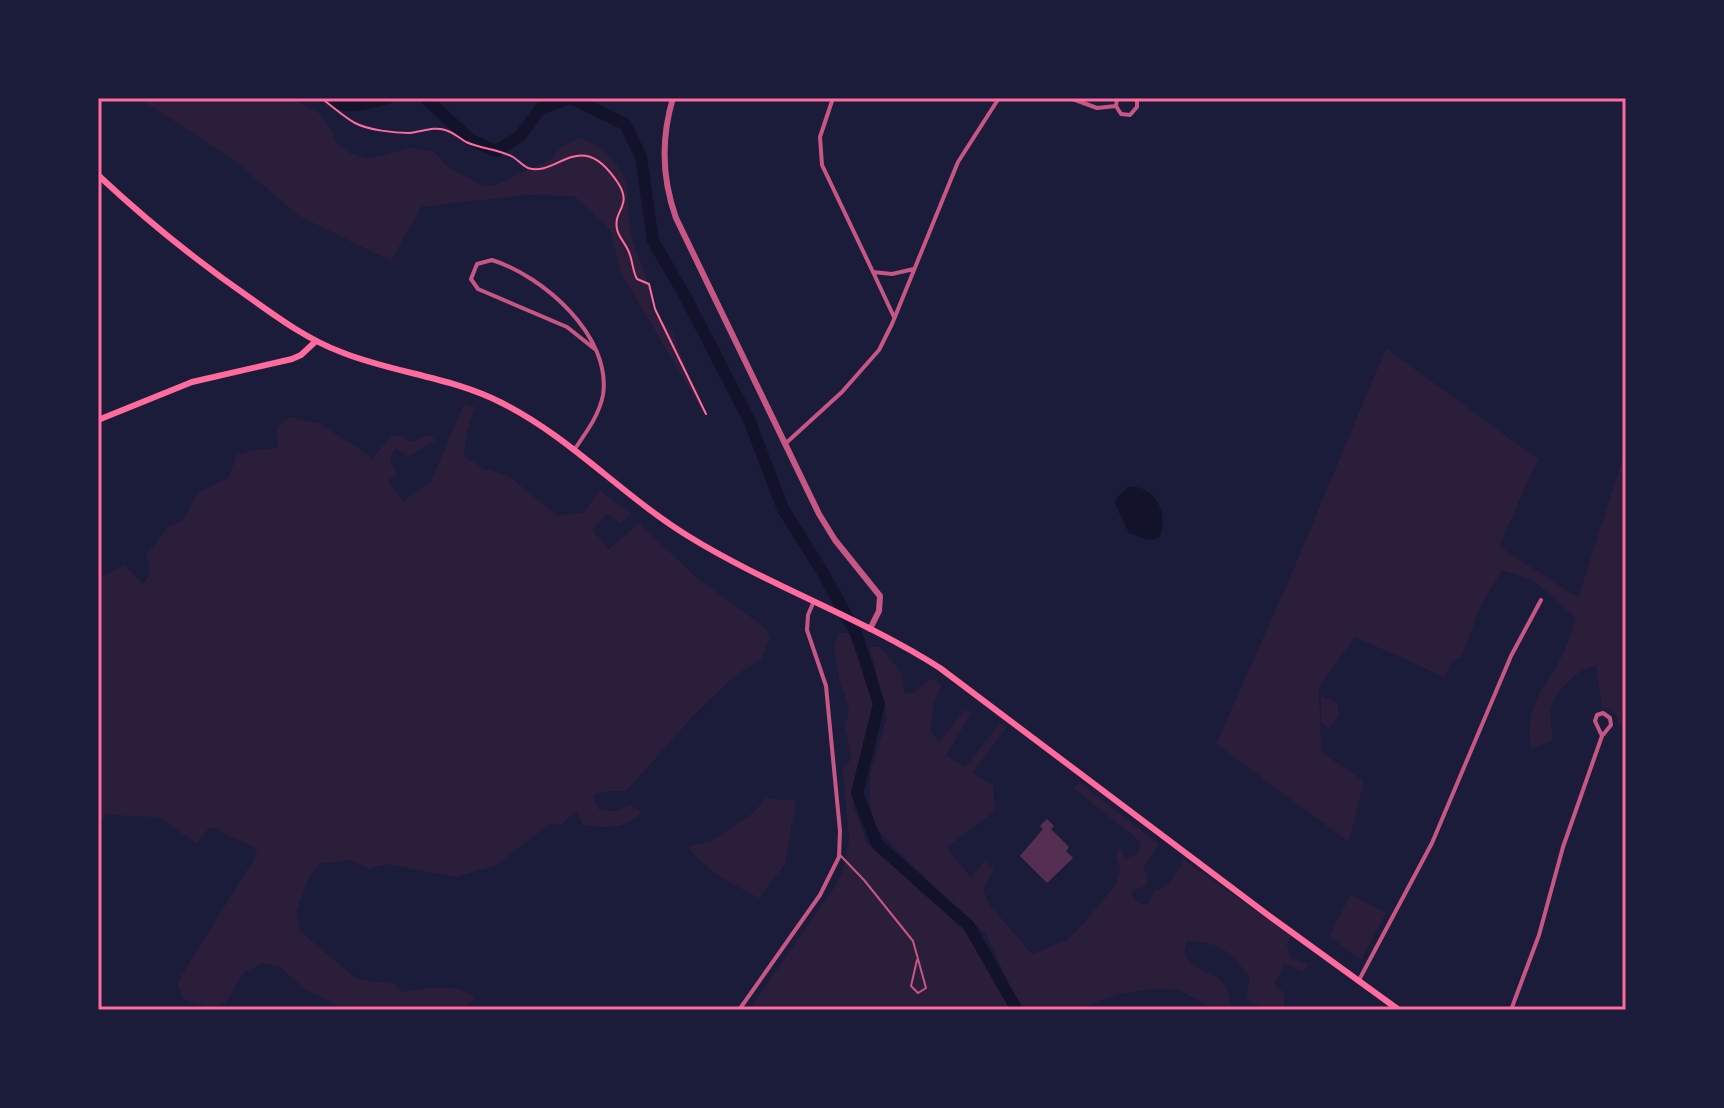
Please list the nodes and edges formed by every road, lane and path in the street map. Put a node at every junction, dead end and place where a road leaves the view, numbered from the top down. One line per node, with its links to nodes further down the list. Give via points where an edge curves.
1 (321, 98): 15 (path, via 361,125 408,133 449,131 533,169 577,155 600,163 625,197 616,228 633,272 649,284 655,309)
2 (673, 98): 17 (street, via 665,158 673,211)
3 (833, 98): 11 (street, via 820,137 822,165)
4 (999, 98): 10 (street, via 960,157)
5 (1070, 98): 8 (street, via 1097,108)
6 (1117, 98): 8 (street)
7 (1137, 98): 8 (street, via 1137,109 1130,115 1121,114)
8 (1116, 106)
9 (98, 175): 13 (main road, via 200,263)
10 (914, 269): 11 (street); 12 (street)
11 (873, 272): 12 (street)
12 (895, 319): 17 (street, via 873,358)
13 (316, 341): 16 (main road, via 292,359 192,382); 18 (main road, via 374,364 487,396)
14 (596, 350): 14 (street, via 583,325 541,287 498,262 477,264 471,279 478,289 567,327); 18 (street, via 602,396)
15 (706, 414)
16 (98, 420)
17 (785, 444): 21 (street, via 824,523 879,593 880,607)
18 (574, 450): 20 (main road, via 678,530)
19 (1541, 600): 25 (street, via 1511,656 1432,843)
20 (814, 601): 21 (main road); 23 (street, via 807,624 826,686)
21 (870, 629): 25 (main road, via 960,681)
22 (1602, 736): 22 (street, via 1595,721 1603,713 1611,725); 28 (street)
23 (840, 854): 24 (lane, via 913,941); 26 (street, via 820,895)
24 (917, 960): 24 (lane, via 911,986 918,993 926,988)
25 (1359, 981): 27 (main road)
26 (739, 1010)
27 (1399, 1010)
28 (1511, 1010)

